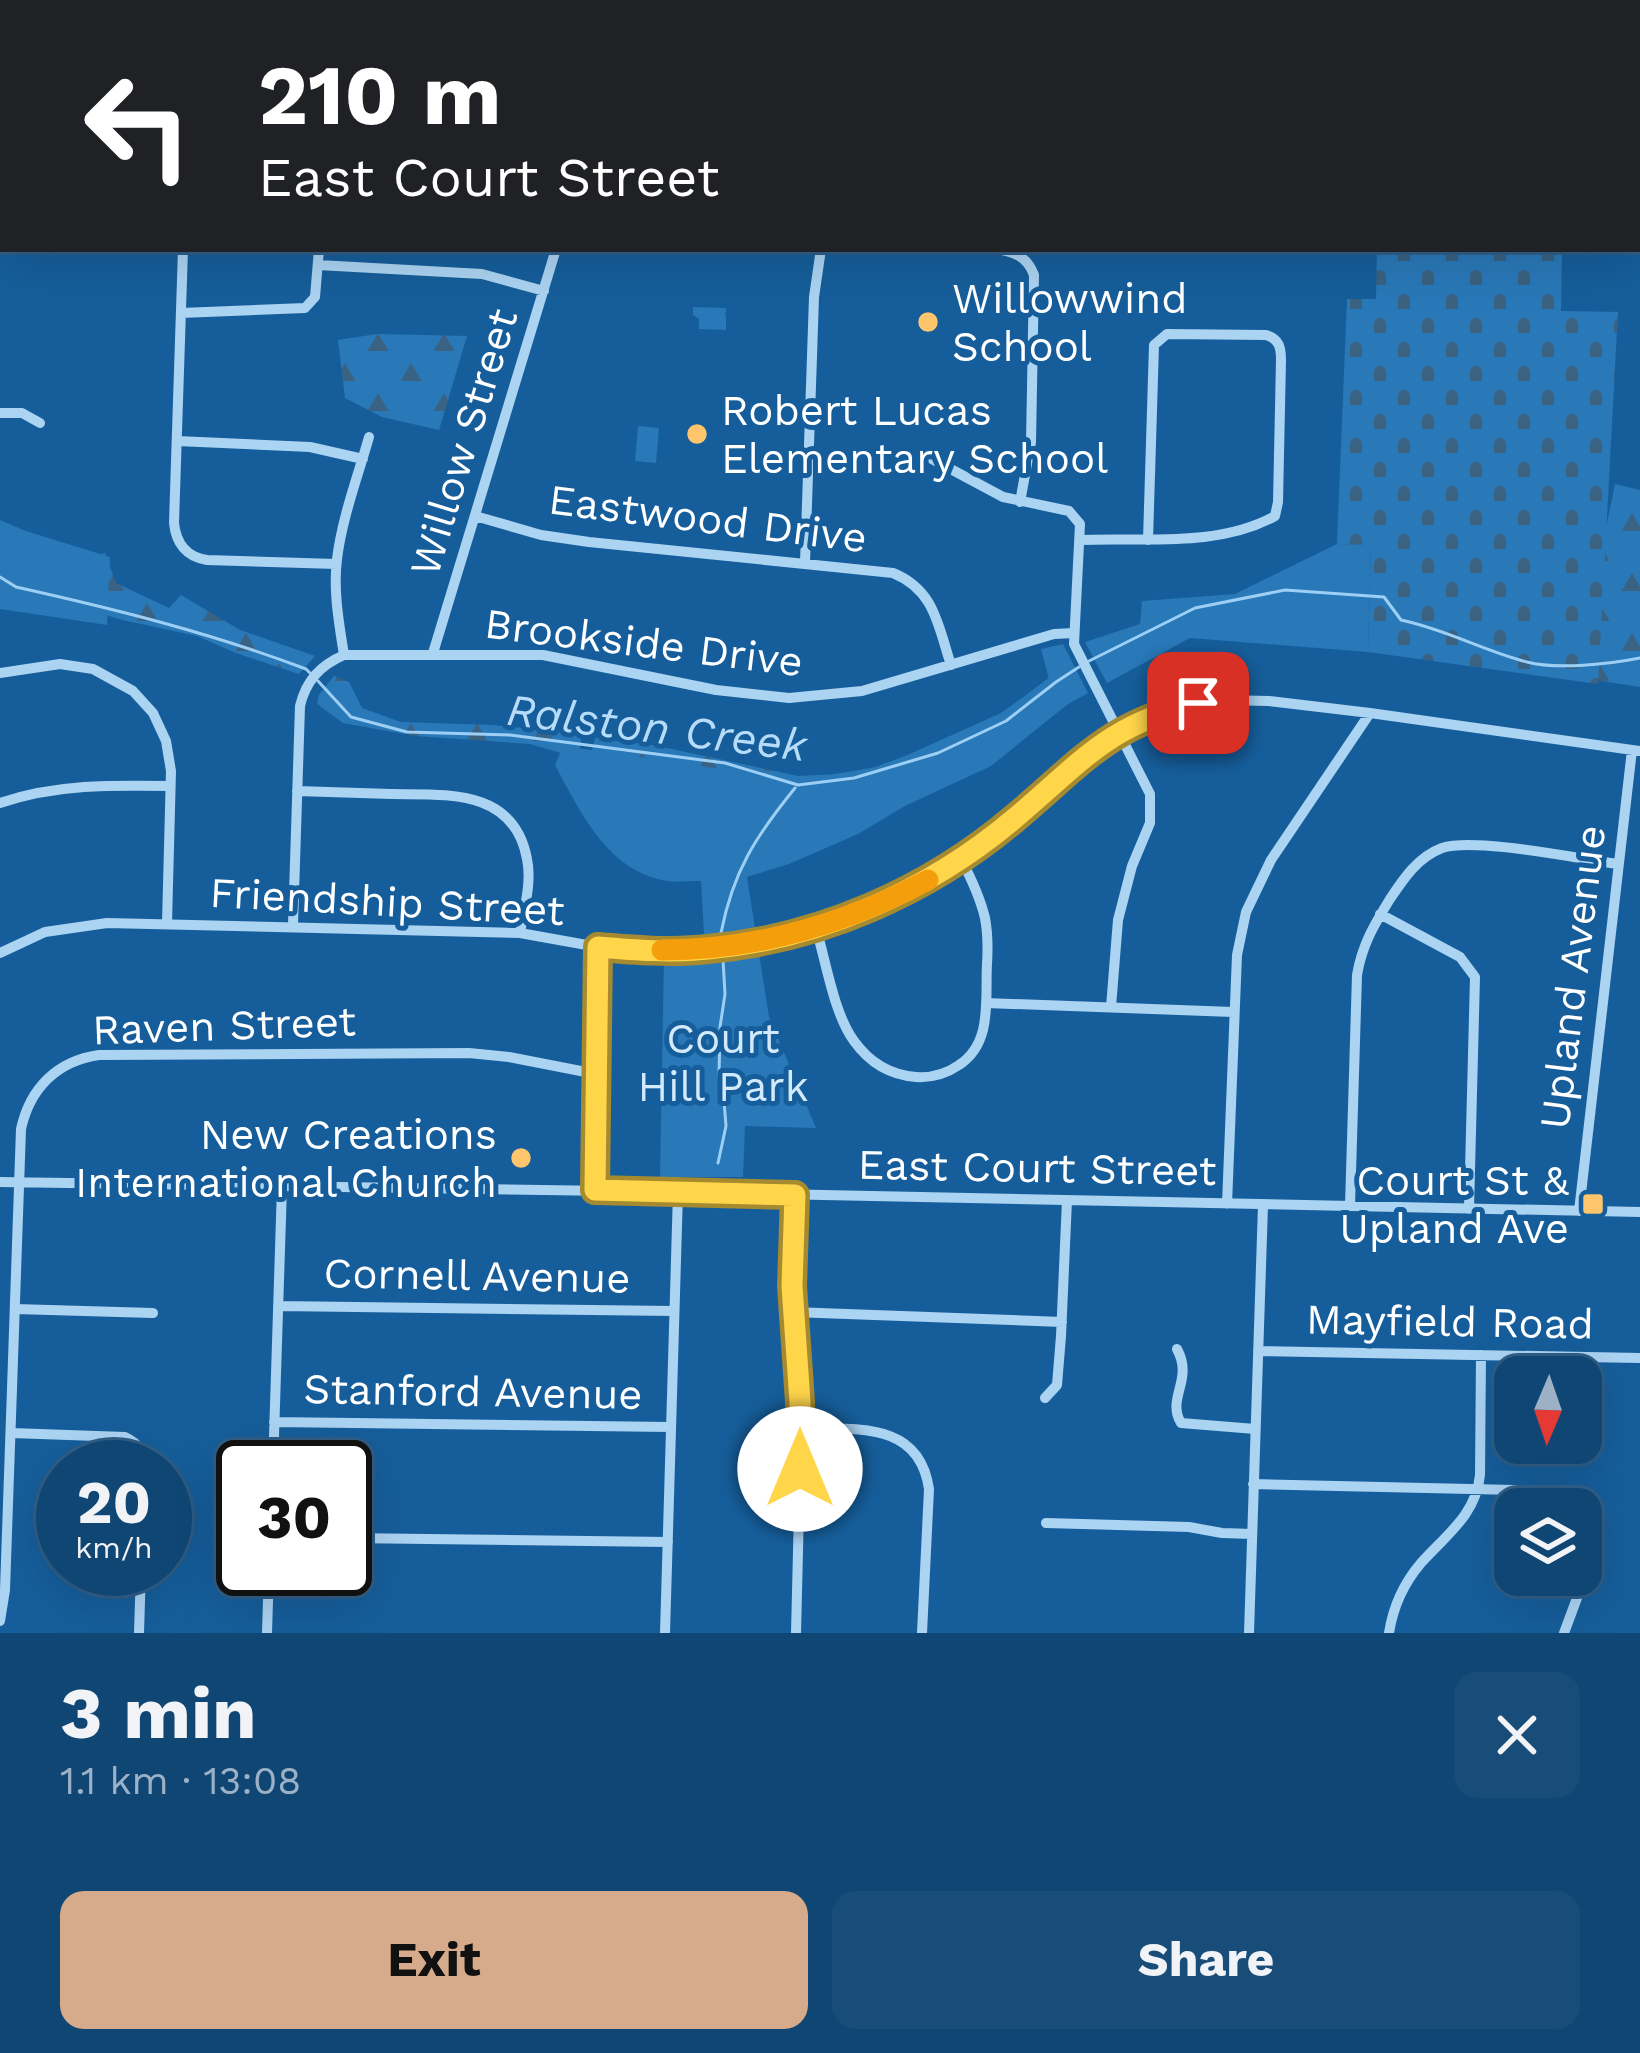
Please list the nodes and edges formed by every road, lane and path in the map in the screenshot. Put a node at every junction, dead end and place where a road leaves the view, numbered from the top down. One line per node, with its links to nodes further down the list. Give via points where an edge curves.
1 (183, 252): 8 (street)
2 (319, 252): 6 (street)
3 (555, 252): 7 (street, Willow Street)
4 (821, 252): 19 (street)
5 (1008, 252): 15 (street, via 1034,274 1031,442)
6 (318, 265): 7 (street, via 482,274); 8 (street, via 315,297 305,308)
7 (544, 291): 16 (street, Willow Street)
8 (181, 313): 12 (street)
9 (0, 413): 10 (street)
10 (40, 423)
11 (369, 437): 13 (street)
12 (177, 441): 13 (street, via 310,447); 20 (street, via 173,523 187,552 207,560)
13 (363, 459): 20 (street)
14 (932, 459): 15 (street)
15 (1020, 502): 17 (street, via 1074,514)
16 (475, 516): 19 (street, Eastwood Drive, via 589,542); 22 (street, Willow Street)
17 (1080, 540): 18 (street); 21 (street)
18 (1148, 540): 18 (street, via 1203,536 1275,516 1281,349 1273,338 1167,334 1154,345)
19 (805, 563): 24 (street, Eastwood Drive, via 911,582 933,609)
20 (336, 565): 23 (street)
21 (1073, 633): 24 (street, Brookside Drive); 27 (street)
22 (433, 653): 23 (street, Brookside Drive); 24 (street, Brookside Drive, via 560,657 789,698 862,691)
23 (344, 655): 30 (street, Brookside Drive, via 320,668 300,706)
24 (950, 664)
25 (0, 674): 29 (street, via 79,665 121,682 158,723)
26 (1370, 713): 27 (street, Friendship Street, via 1220,700 1168,710); 28 (street, Friendship Street); 43 (street, via 1256,886 1240,933)
27 (1118, 732): 32 (street, Friendship Street); 42 (street, via 1147,784 1151,817 1118,920)
28 (1636, 750): 33 (street, Upland Avenue)
29 (170, 786): 31 (street, via 81,786); 35 (street)
30 (298, 791): 36 (street, Brookside Drive); 38 (street, via 454,795 488,804 509,820 527,856)
31 (0, 803)
32 (961, 859): 37 (street, Friendship Street); 41 (street, via 986,922)
33 (1618, 864): 34 (street, via 1458,844 1409,871); 56 (street, Upland Avenue)
34 (1380, 914): 54 (street, via 1357,975); 55 (street, via 1460,957 1475,977)
35 (167, 923): 36 (street, Friendship Street); 40 (street, Friendship Street, via 59,928)
36 (293, 925): 38 (street, Friendship Street)
37 (816, 928): 39 (street, Friendship Street, via 707,949); 41 (street, via 848,1031 862,1052 895,1073 936,1076 965,1061 982,1035)
38 (520, 933): 39 (street, Friendship Street)
39 (598, 947): 44 (street)
40 (0, 953)
41 (986, 1004): 42 (street)
42 (1111, 1007): 43 (street)
43 (1233, 1012): 52 (street)
44 (596, 1074): 46 (street, Raven Street, via 469,1053 88,1057 53,1072 31,1099); 48 (street)
45 (0, 1181): 46 (street, East Court Street)
46 (20, 1182): 47 (street, East Court Street); 59 (street, Raven Street)
47 (282, 1187): 48 (street, East Court Street); 58 (street)
48 (595, 1190): 49 (street, East Court Street)
49 (678, 1192): 50 (street, East Court Street); 60 (street)
50 (795, 1195): 51 (street, East Court Street); 61 (street)
51 (1067, 1200): 52 (street, East Court Street); 63 (street)
52 (1227, 1204): 53 (street, East Court Street)
53 (1263, 1204): 54 (street, East Court Street); 65 (street)
54 (1350, 1206): 55 (street, East Court Street)
55 (1469, 1209): 56 (street, East Court Street)
56 (1579, 1211): 57 (street, East Court Street)
57 (1640, 1213)
58 (278, 1306): 60 (street, Cornell Avenue); 69 (street)
59 (15, 1310): 62 (street); 73 (street, Raven Street)
60 (674, 1311): 70 (street)
61 (792, 1312): 63 (street); 71 (street)
62 (152, 1313)
63 (1062, 1322): 68 (street, via 1057,1385)
64 (1178, 1349): 72 (street, via 1181,1423)
65 (1258, 1351): 66 (street, Mayfield Road); 72 (street)
66 (1481, 1355): 67 (street, Mayfield Road); 77 (street)
67 (1640, 1358)
68 (1045, 1398)
69 (274, 1422): 70 (street, Stanford Avenue); 75 (street)
70 (671, 1427): 82 (street)
71 (802, 1428): 90 (street); 91 (street, via 879,1432 917,1456 928,1489)
72 (1255, 1429): 76 (street)
73 (11, 1433): 74 (street); 86 (street, Raven Street)
74 (128, 1440)
75 (274, 1440)
76 (1253, 1484): 77 (street); 80 (street)
77 (1478, 1489): 78 (street); 93 (street, via 1466,1516 1413,1573)
78 (1494, 1489)
79 (1046, 1522): 80 (street)
80 (1252, 1534): 92 (street)
81 (372, 1538): 82 (street)
82 (668, 1542): 89 (street)
83 (140, 1596): 87 (street)
84 (268, 1596): 88 (street)
85 (1577, 1596): 94 (street)
86 (0, 1621)
87 (139, 1633)
88 (267, 1633)
89 (665, 1633)
90 (796, 1633)
91 (922, 1633)
92 (1249, 1633)
93 (1389, 1633)
94 (1564, 1633)

